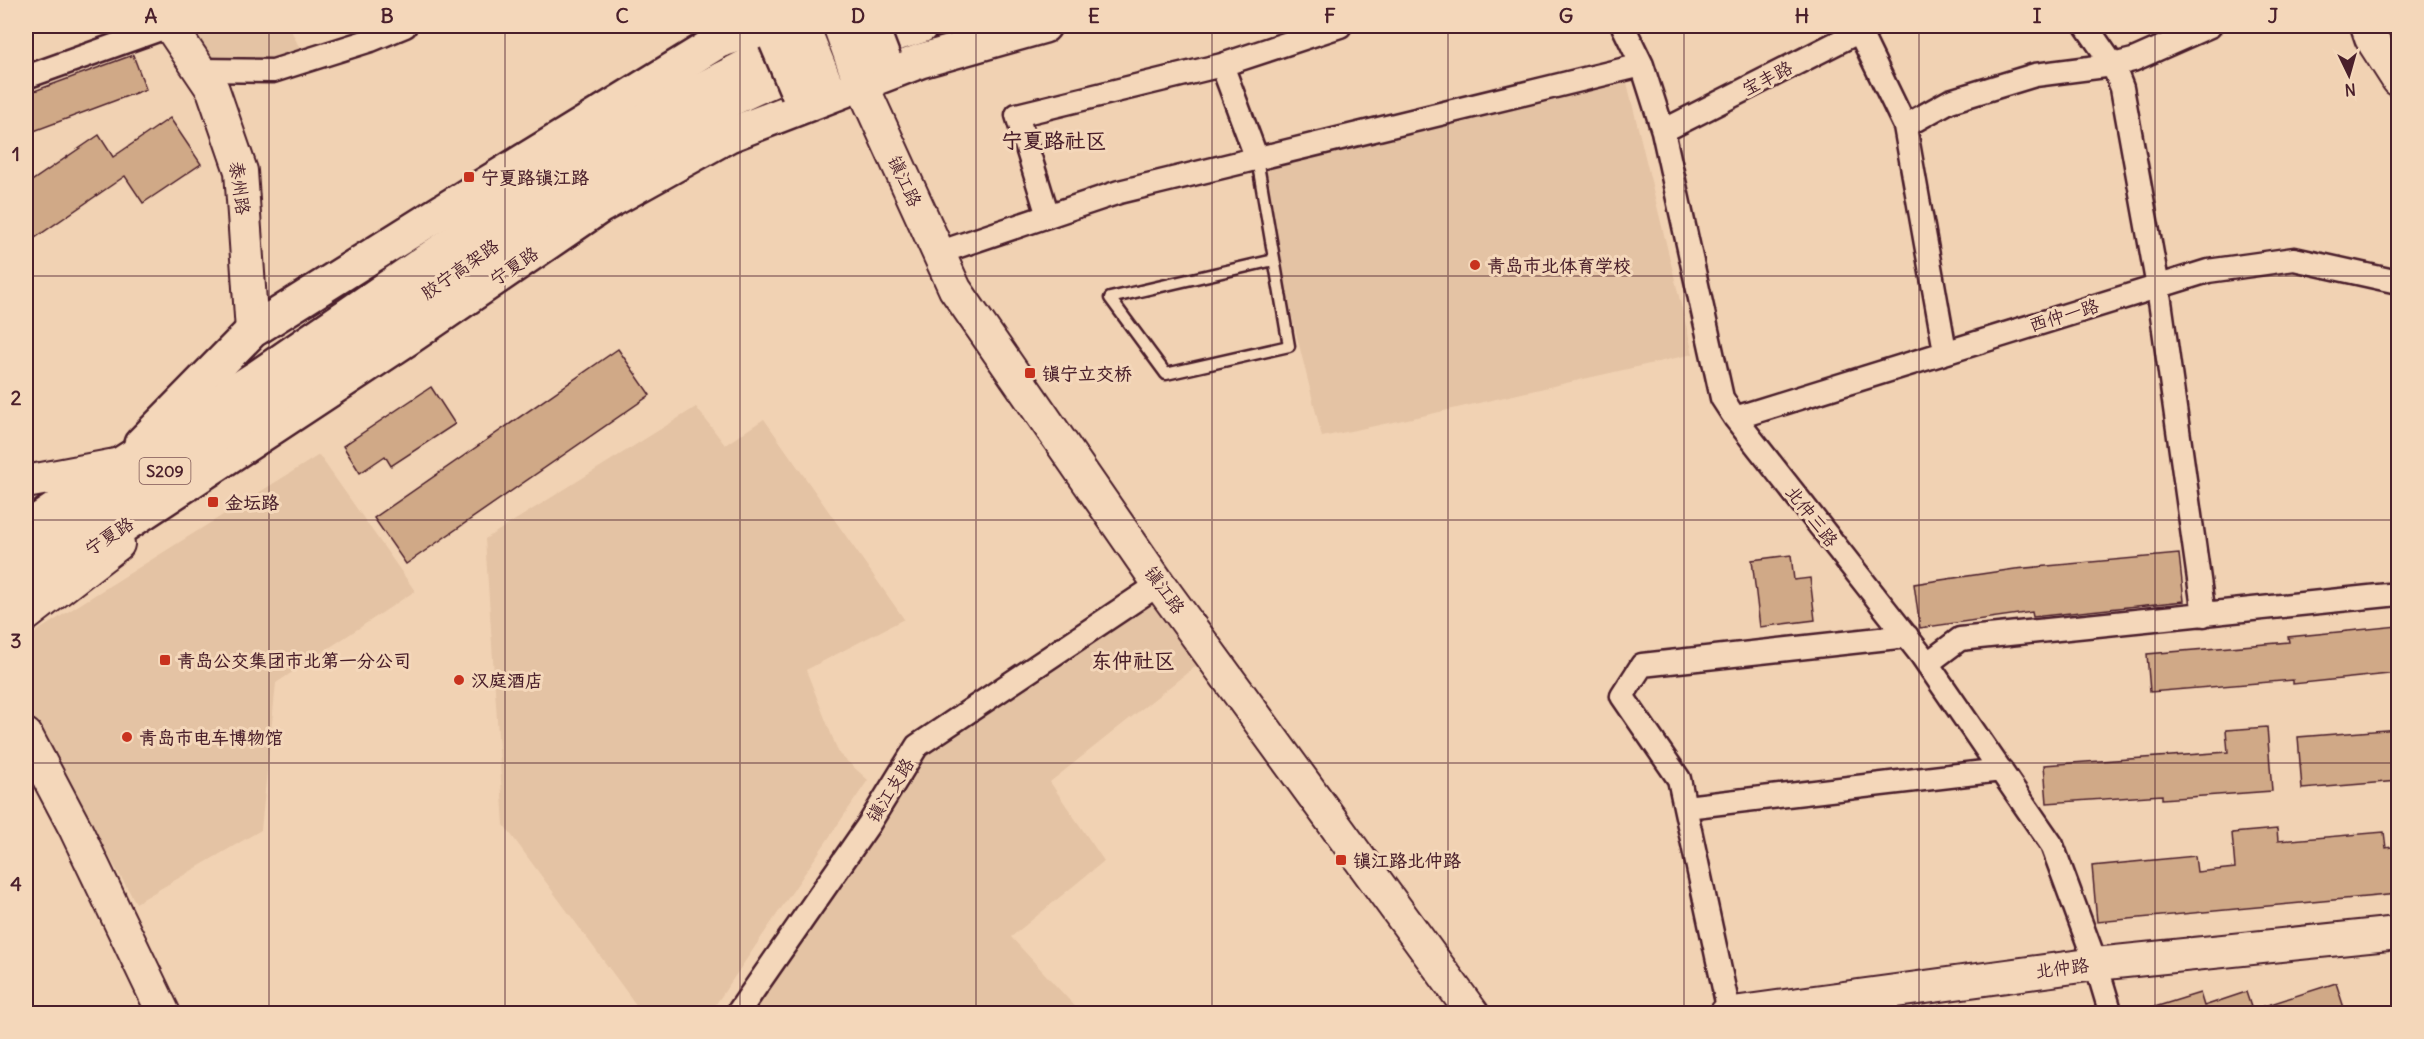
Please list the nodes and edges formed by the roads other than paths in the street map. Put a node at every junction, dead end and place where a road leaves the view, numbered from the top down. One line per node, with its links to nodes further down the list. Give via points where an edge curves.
1 (170, 26): 18 (street, 泰州路); 20 (street)
2 (405, 26): 18 (street, via 273,71)
3 (840, 26): 19 (main road, 镇江路, bridge)
4 (851, 26): 35 (main road, 胶宁高架路 / S209, via 748,65 572,161 256,378)
5 (871, 26): 19 (main road, bridge)
6 (921, 26): 39 (main road, 胶宁高架路 / S209, via 753,89 582,184 270,400)
7 (1044, 26): 19 (main road, 宁夏路)
8 (1340, 26): 15 (street)
9 (1623, 26): 16 (street, 北仲三路)
10 (2086, 26): 17 (street)
11 (2367, 26): 21 (street)
12 (2204, 27): 17 (street)
13 (1864, 28): 23 (street); 24 (street, 宝丰路)
14 (780, 31): 22 (main road, bridge); 32 (main road, via 719,41)
15 (1222, 65): 26 (street); 27 (street, via 1017,115)
16 (1642, 65): 24 (street, 北仲三路); 26 (street)
17 (2114, 66): 23 (street, via 2035,75 1950,101); 31 (street, via 2122,88)
18 (200, 70): 32 (street, 泰州路, via 213,90 241,171)
19 (876, 70): 22 (main road, 宁夏路); 25 (street, 镇江路)
20 (26, 77)
21 (2398, 80)
22 (810, 95): 25 (street, 镇江路); 37 (main road, 宁夏路, via 601,206)
23 (1905, 126): 33 (street)
24 (1664, 131): 34 (street, 北仲三路, via 1722,398)
25 (889, 146): 28 (street, 镇江路)
26 (1257, 159): 27 (street, via 1119,192); 29 (lane)
27 (1048, 216): 28 (street)
28 (938, 253): 40 (street, 镇江路, via 955,289)
29 (1274, 260): 29 (lane, via 1289,346 1166,374 1110,298)
30 (2398, 282): 31 (street, 西仲一路, via 2294,259 2208,271)
31 (2158, 287): 33 (street, 西仲一路); 44 (street)
32 (252, 331): 35 (main road)
33 (1946, 351): 34 (street, 西仲一路)
34 (1735, 418): 45 (street, 北仲三路)
35 (121, 464): 36 (street); 38 (main road, 胶宁高架路 / S209)
36 (26, 482)
37 (155, 506): 41 (main road, 宁夏路); 43 (street, via 120,542)
38 (26, 529)
39 (26, 562)
40 (1160, 584): 54 (street, 镇江支路, via 917,746 869,824); 55 (street, 镇江路)
41 (26, 590)
42 (2398, 594): 44 (street)
43 (26, 615)
44 (2204, 615): 46 (street, via 1960,639)
45 (1907, 636): 46 (street, 北仲三路); 49 (street, via 1642,664 1622,696 1679,779)
46 (1928, 663): 48 (street, 北仲三路)
47 (26, 735): 53 (street)
48 (2001, 770): 49 (street); 51 (street, 北仲三路, via 2052,845)
49 (1686, 807): 52 (street)
50 (2398, 933): 51 (street, 北仲路)
51 (2096, 964): 52 (street, 北仲路); 56 (street, 北仲三路)
52 (1728, 1013)
53 (164, 1014)
54 (737, 1014)
55 (1473, 1014)
56 (2111, 1014)

